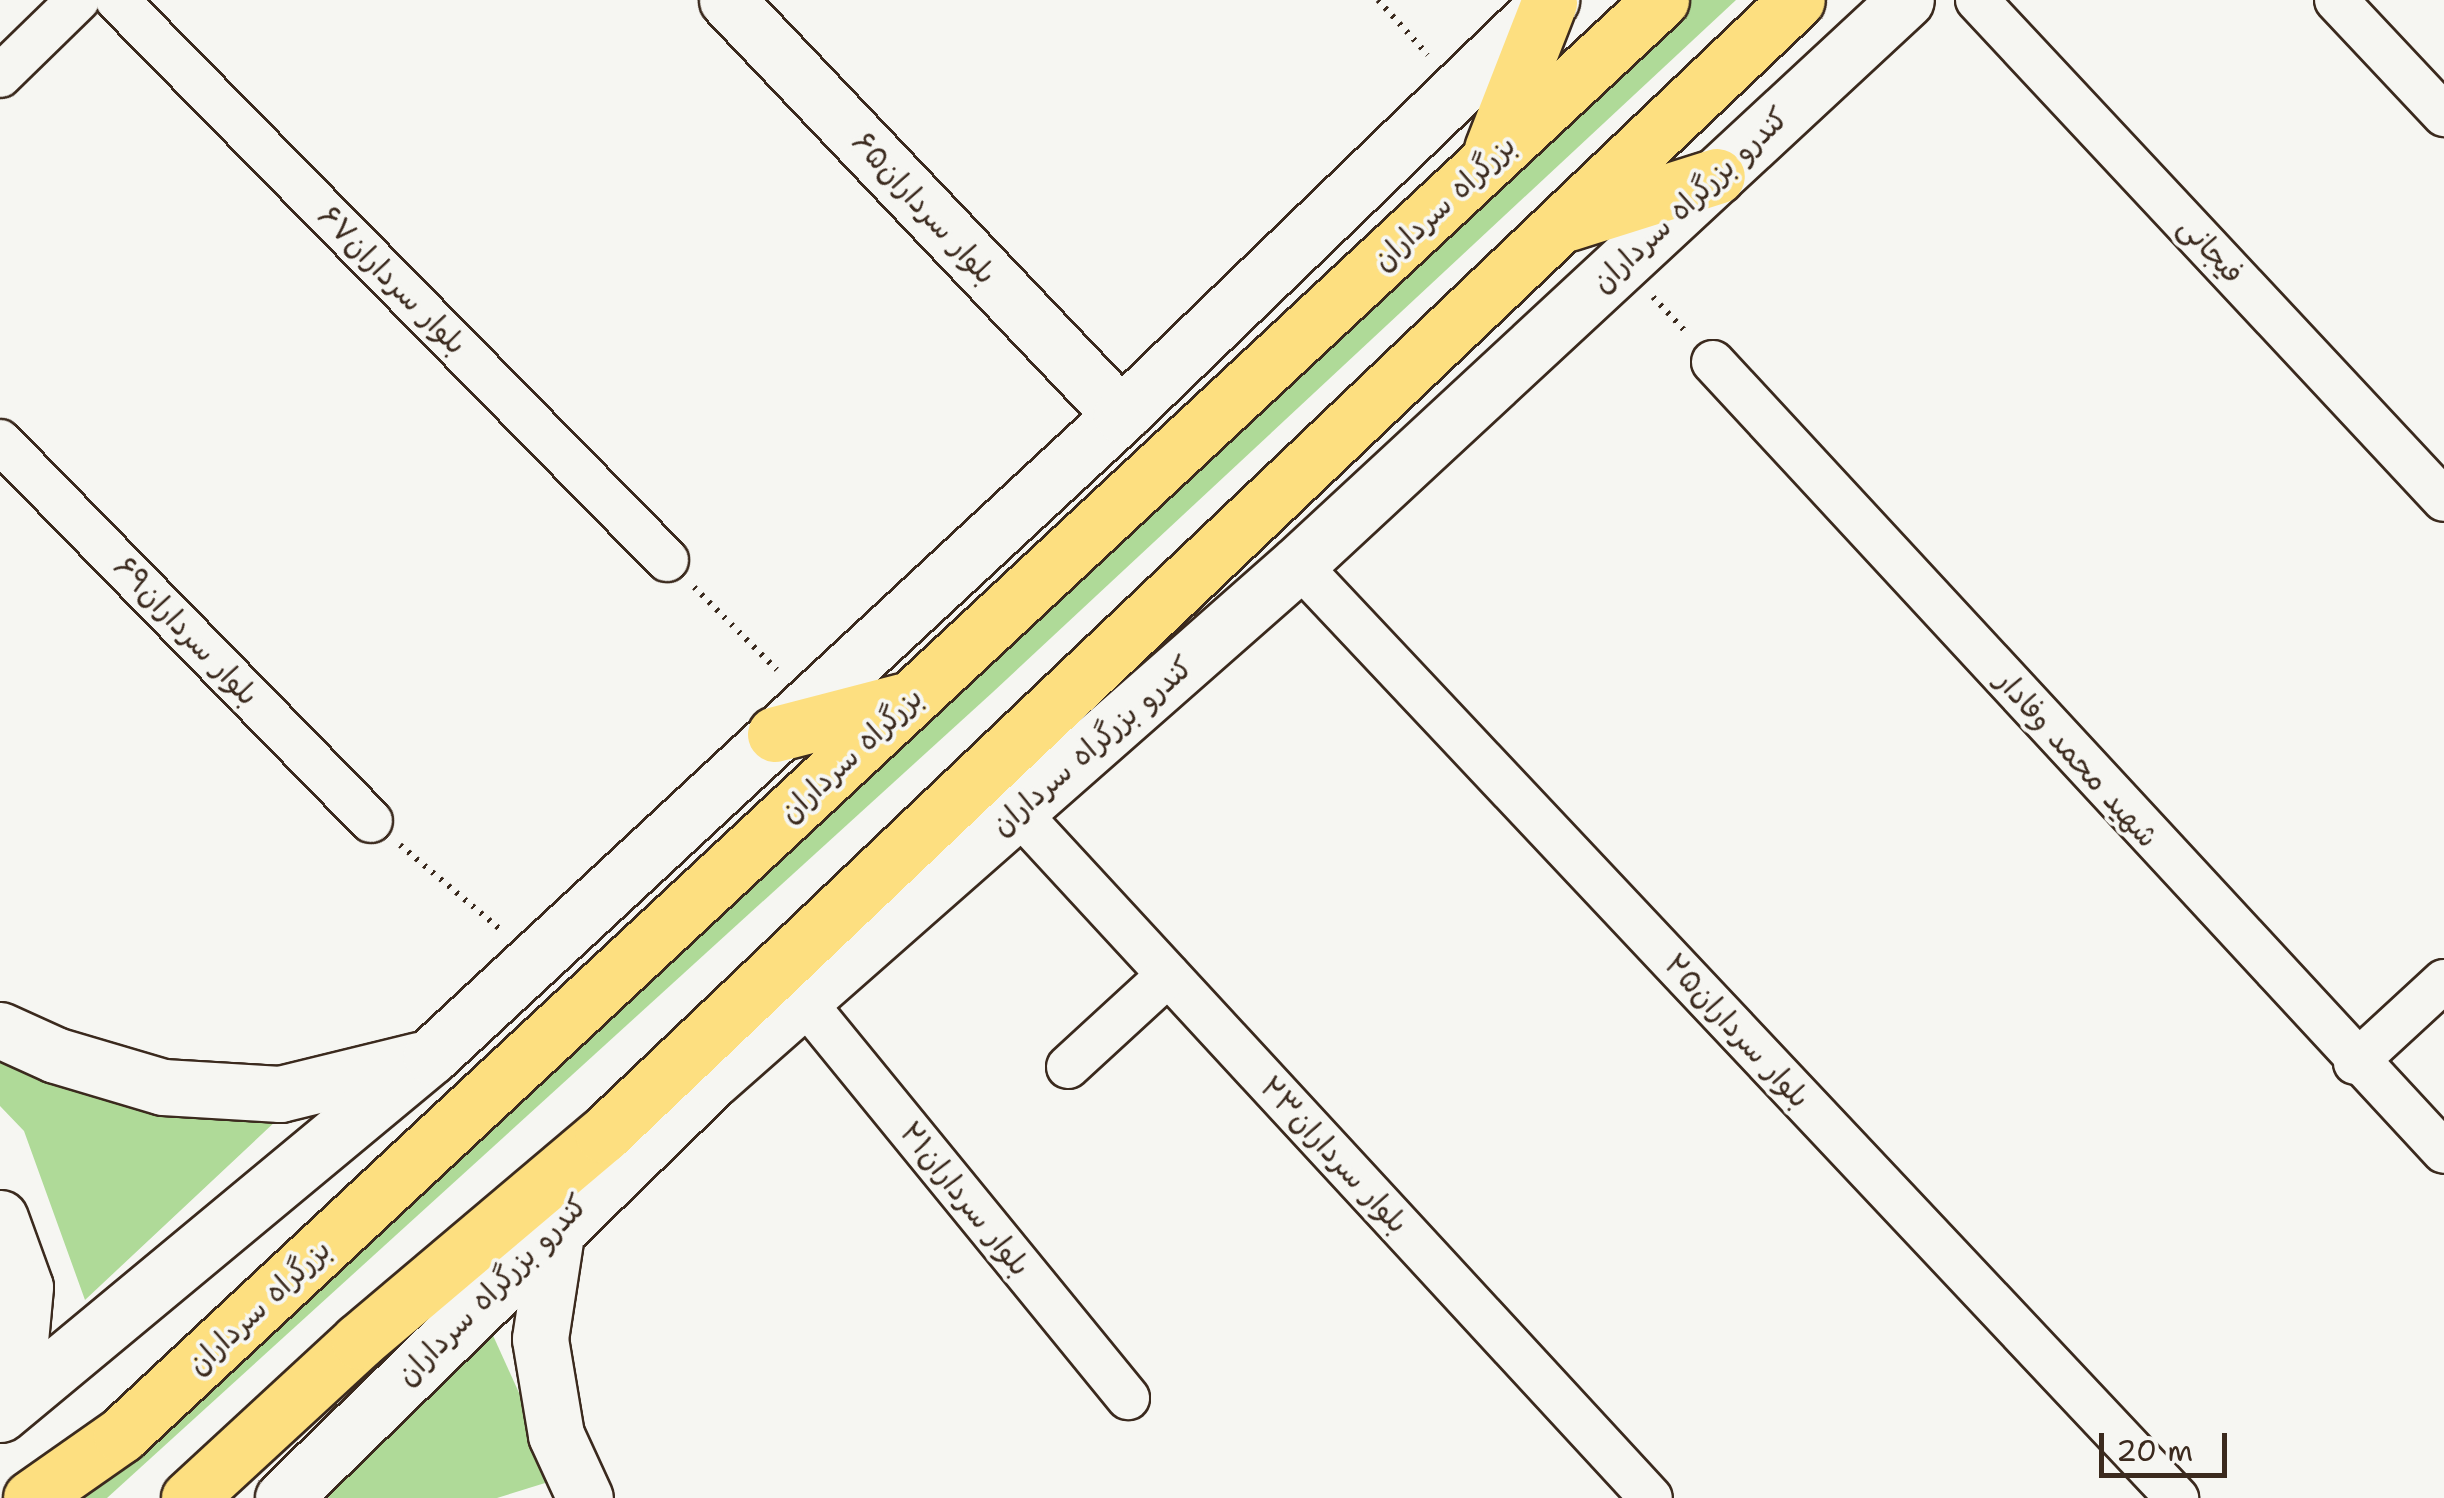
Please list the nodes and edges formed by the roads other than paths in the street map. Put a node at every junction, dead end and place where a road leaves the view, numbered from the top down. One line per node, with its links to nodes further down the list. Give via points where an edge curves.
1 (78, 0): 10 (street)
2 (117, 0): 19 (street, بلوار سرداران۶۷)
3 (727, 0): 16 (main road, بلوار سرداران۶۵)
4 (1661, 0): 12 (highway, بزرگراه سرداران)
5 (1797, 0): 14 (highway)
6 (1906, 0): 13 (main road, کندرو بزرگراه سرداران)
7 (1978, 0): 18 (street, فیجانی)
8 (2336, 0): 11 (street)
9 (1550, 1): 12 (highway); 16 (main road)
10 (0, 76)
11 (2444, 115)
12 (1488, 162): 21 (highway, بزرگراه سرداران)
13 (1717, 176): 14 (highway); 20 (main road, کندرو بزرگراه سرداران)
14 (1556, 226): 33 (highway)
15 (1714, 362): 30 (street, شهید محمد وفادار)
16 (1121, 415): 22 (main road)
17 (0, 441): 24 (street, بلوار سرداران۶۹)
18 (2444, 500)
19 (667, 560)
20 (1298, 564): 23 (main road, کندرو بزرگراه سرداران); 45 (street, بلوار سرداران۲۵)
21 (911, 699): 22 (highway); 41 (highway, بزرگراه سرداران, via 120,1436)
22 (792, 718): 29 (main road)
23 (1018, 812): 25 (street, بلوار سرداران۲۳); 27 (main road, کندرو بزرگراه سرداران)
24 (371, 822)
25 (1168, 975): 31 (street); 44 (street, بلوار سرداران۲۳)
26 (2444, 981): 30 (street)
27 (803, 1000): 32 (main road, کندرو بزرگراه سرداران); 38 (street, بلوار سرداران۲۱)
28 (0, 1030): 29 (main road, via 55,1055 163,1087 260,1093 280,1094)
29 (431, 1056): 39 (main road)
30 (2355, 1064): 34 (street, شهید محمد وفادار)
31 (1068, 1066)
32 (713, 1079): 33 (highway); 36 (main road, کندرو بزرگراه سرداران)
33 (612, 1126): 36 (main road); 42 (highway)
34 (2444, 1152)
35 (0, 1218): 37 (main road, via 24,1287 18,1363)
36 (555, 1226): 40 (main road, via 540,1338 556,1435); 43 (main road, کندرو بزرگراه سرداران)
37 (0, 1396)
38 (1128, 1398)
39 (0, 1414)
40 (579, 1497)
41 (32, 1498)
42 (189, 1498)
43 (283, 1498)
44 (1651, 1498)
45 (2176, 1498)

